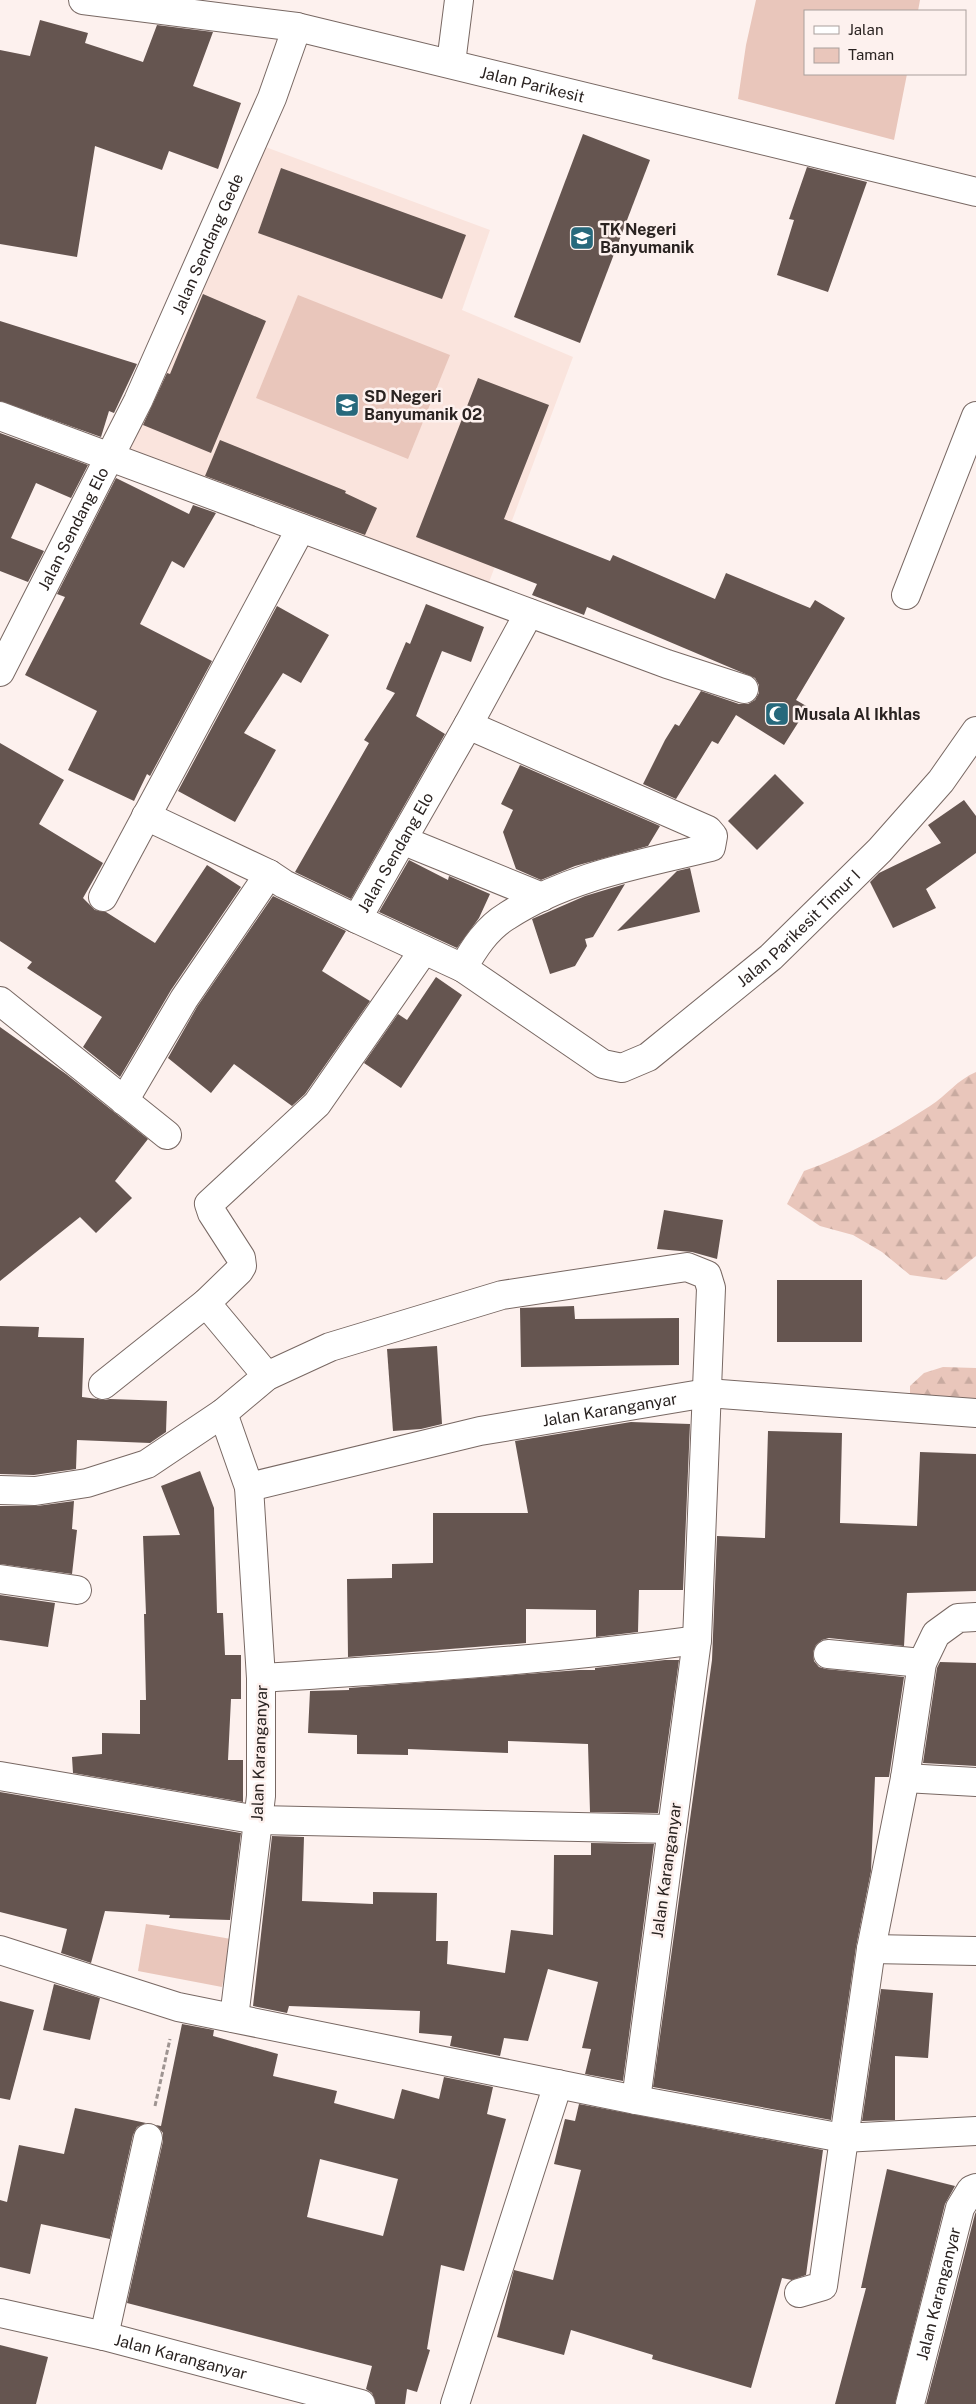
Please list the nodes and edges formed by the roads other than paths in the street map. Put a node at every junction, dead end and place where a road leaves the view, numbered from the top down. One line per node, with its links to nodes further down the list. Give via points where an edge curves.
1 (82, 0): 3 (street, Jalan Parikesit)
2 (459, 0): 5 (street)
3 (195, 7): 4 (street, Jalan Parikesit)
4 (297, 27): 5 (street, Jalan Parikesit); 9 (street, Jalan Sendang Gede, via 268,107)
5 (451, 64): 6 (street, Jalan Parikesit)
6 (976, 192)
7 (0, 416): 9 (street)
8 (976, 416): 11 (street)
9 (111, 458): 10 (street, Jalan Sendang Elo); 13 (street, Jalan Sendang Elo)
10 (301, 528): 12 (street, Jalan Sendang Elo); 17 (street)
11 (906, 595)
12 (529, 613): 14 (street, Jalan Sendang Elo); 15 (street, Jalan Sendang Elo)
13 (0, 672)
14 (744, 689)
15 (468, 725): 18 (street, Jalan Sendang Elo); 21 (street, via 708,830 713,836 712,847 590,877)
16 (976, 731): 24 (street, Jalan Parikesit Timur I, via 941,781 880,850 771,957 648,1057 622,1068 603,1064)
17 (146, 816): 19 (street, Jalan Sendang Elo); 20 (street)
18 (402, 840): 21 (street); 22 (street, Jalan Sendang Elo)
19 (269, 874): 22 (street, Jalan Sendang Elo); 26 (street, via 184,999)
20 (103, 897)
21 (542, 898): 24 (street, via 506,916 482,938)
22 (357, 919): 23 (street, Jalan Parikesit Timur I)
23 (424, 950): 24 (street, Jalan Parikesit Timur I); 28 (street, via 317,1104 209,1204 241,1258 242,1266)
24 (463, 968)
25 (0, 1001): 26 (street)
26 (124, 1100): 27 (street)
27 (168, 1135)
28 (206, 1303): 29 (street); 30 (street)
29 (267, 1376): 31 (street, Jalan Karanganyar, via 330,1347 502,1295 687,1267 707,1274 712,1288); 32 (street)
30 (103, 1385)
31 (707, 1393): 33 (street, Jalan Karanganyar); 34 (street, Jalan Karanganyar, via 480,1430); 39 (street, Jalan Karanganyar)
32 (224, 1413): 34 (street, Jalan Karanganyar); 35 (street, via 148,1464 87,1483 36,1491)
33 (976, 1413)
34 (249, 1487): 42 (street, Jalan Karanganyar)
35 (0, 1490)
36 (0, 1579): 37 (street)
37 (77, 1590)
38 (976, 1617): 41 (street, via 958,1618 936,1634)
39 (697, 1640): 42 (street, via 415,1669); 47 (street, Jalan Karanganyar)
40 (828, 1654): 41 (street)
41 (922, 1662): 44 (street)
42 (262, 1678): 46 (street, Jalan Karanganyar)
43 (0, 1776): 46 (street)
44 (905, 1778): 45 (street); 48 (street)
45 (976, 1782)
46 (258, 1820): 47 (street); 51 (street, Jalan Karanganyar)
47 (672, 1830): 53 (street, Jalan Karanganyar)
48 (871, 1949): 50 (street); 56 (street)
49 (0, 1950): 51 (street, via 178,2007)
50 (976, 1951)
51 (234, 2018): 52 (street)
52 (558, 2084): 53 (street); 62 (street)
53 (636, 2100): 56 (street)
54 (976, 2131): 56 (street)
55 (148, 2138): 60 (street)
56 (843, 2138): 58 (street, via 823,2286)
57 (976, 2188): 63 (street, Jalan Karanganyar, via 971,2190 960,2208)
58 (799, 2293)
59 (0, 2313): 60 (street, Jalan Karanganyar)
60 (104, 2336): 61 (street, Jalan Karanganyar)
61 (361, 2404)
62 (455, 2404)
63 (910, 2404)

